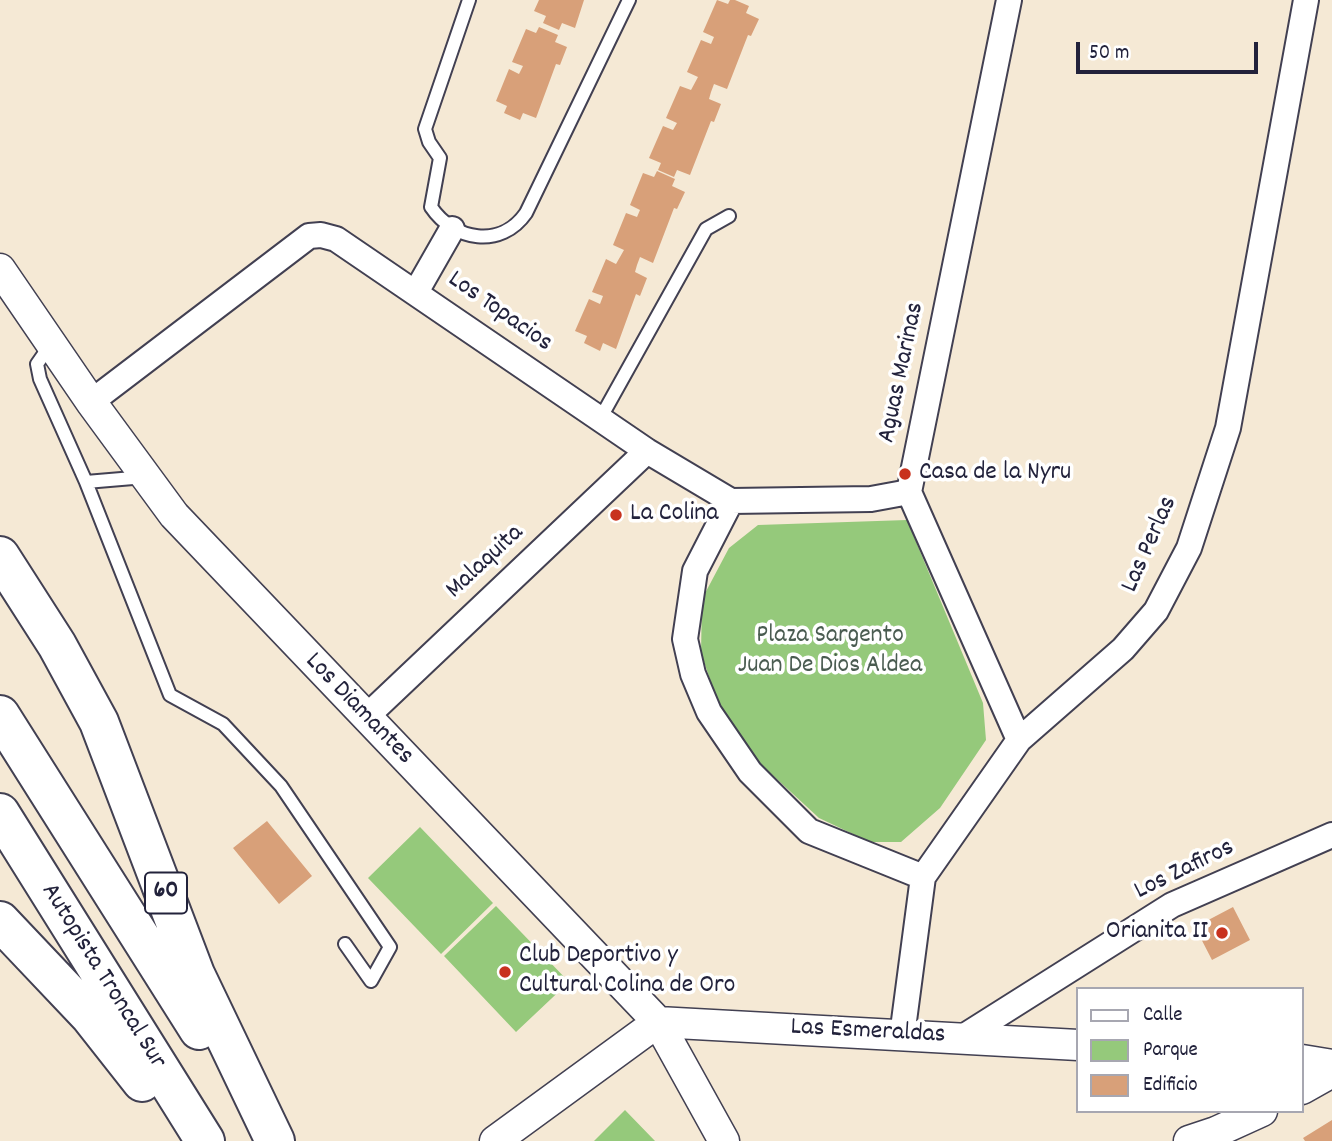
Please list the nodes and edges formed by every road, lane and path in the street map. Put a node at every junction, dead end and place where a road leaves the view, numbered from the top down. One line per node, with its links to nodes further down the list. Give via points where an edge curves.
1 (469, 0): 6 (lane, via 425,128 440,158 431,207)
2 (629, 0): 6 (lane, via 517,225 494,236)
3 (1009, 0): 15 (street, Aguas Marinas)
4 (1306, 0): 20 (street, Las Perlas, via 1228,428 1189,548 1156,611 1123,649)
5 (729, 216): 11 (lane, via 706,229)
6 (452, 229): 8 (street)
7 (0, 268): 9 (street, Los Diamantes)
8 (416, 292): 10 (street, Los Topacios, via 336,239 310,236); 11 (street, Los Topacios)
9 (51, 343): 10 (street, Los Diamantes); 14 (lane, via 37,364 40,379)
10 (91, 402): 13 (street, Los Diamantes)
11 (600, 419): 12 (street, Los Topacios)
12 (647, 452): 16 (street, Los Topacios); 19 (street, Malaquita)
13 (146, 477): 14 (lane); 19 (street, Los Diamantes, via 174,515)
14 (86, 482): 25 (lane, via 170,695 223,724 281,786 390,947 371,981)
15 (909, 492): 16 (street, via 871,499); 20 (street)
16 (731, 501): 23 (street, via 695,571 685,639 709,712 750,772 808,831)
17 (0, 556): 38 (highway, 60, via 99,722 195,974)
18 (0, 715): 37 (highway, Autopista Troncal Sur / 60)
19 (365, 718): 26 (street, Los Diamantes)
20 (1019, 740): 23 (street, Las Perlas)
21 (0, 813): 36 (highway, Autopista Troncal Sur)
22 (1332, 835): 28 (street, Los Zafiros, via 1172,905)
23 (923, 877): 27 (street, Las Perlas)
24 (0, 921): 35 (highway, Autopista Troncal Sur, via 90,1016)
25 (345, 944)
26 (658, 1022): 27 (street, Las Esmeraldas); 39 (street); 40 (street, Los Diamantes)
27 (902, 1035): 28 (street, Las Esmeraldas)
28 (963, 1037): 29 (street, Las Esmeraldas)
29 (1076, 1045)
30 (1304, 1060): 31 (street)
31 (1332, 1065)
32 (1332, 1072): 33 (street)
33 (1304, 1088)
34 (1257, 1113): 41 (street)
35 (186, 1141)
36 (205, 1141)
37 (269, 1141)
38 (275, 1141)
39 (495, 1141)
40 (724, 1141)
41 (1189, 1141)

